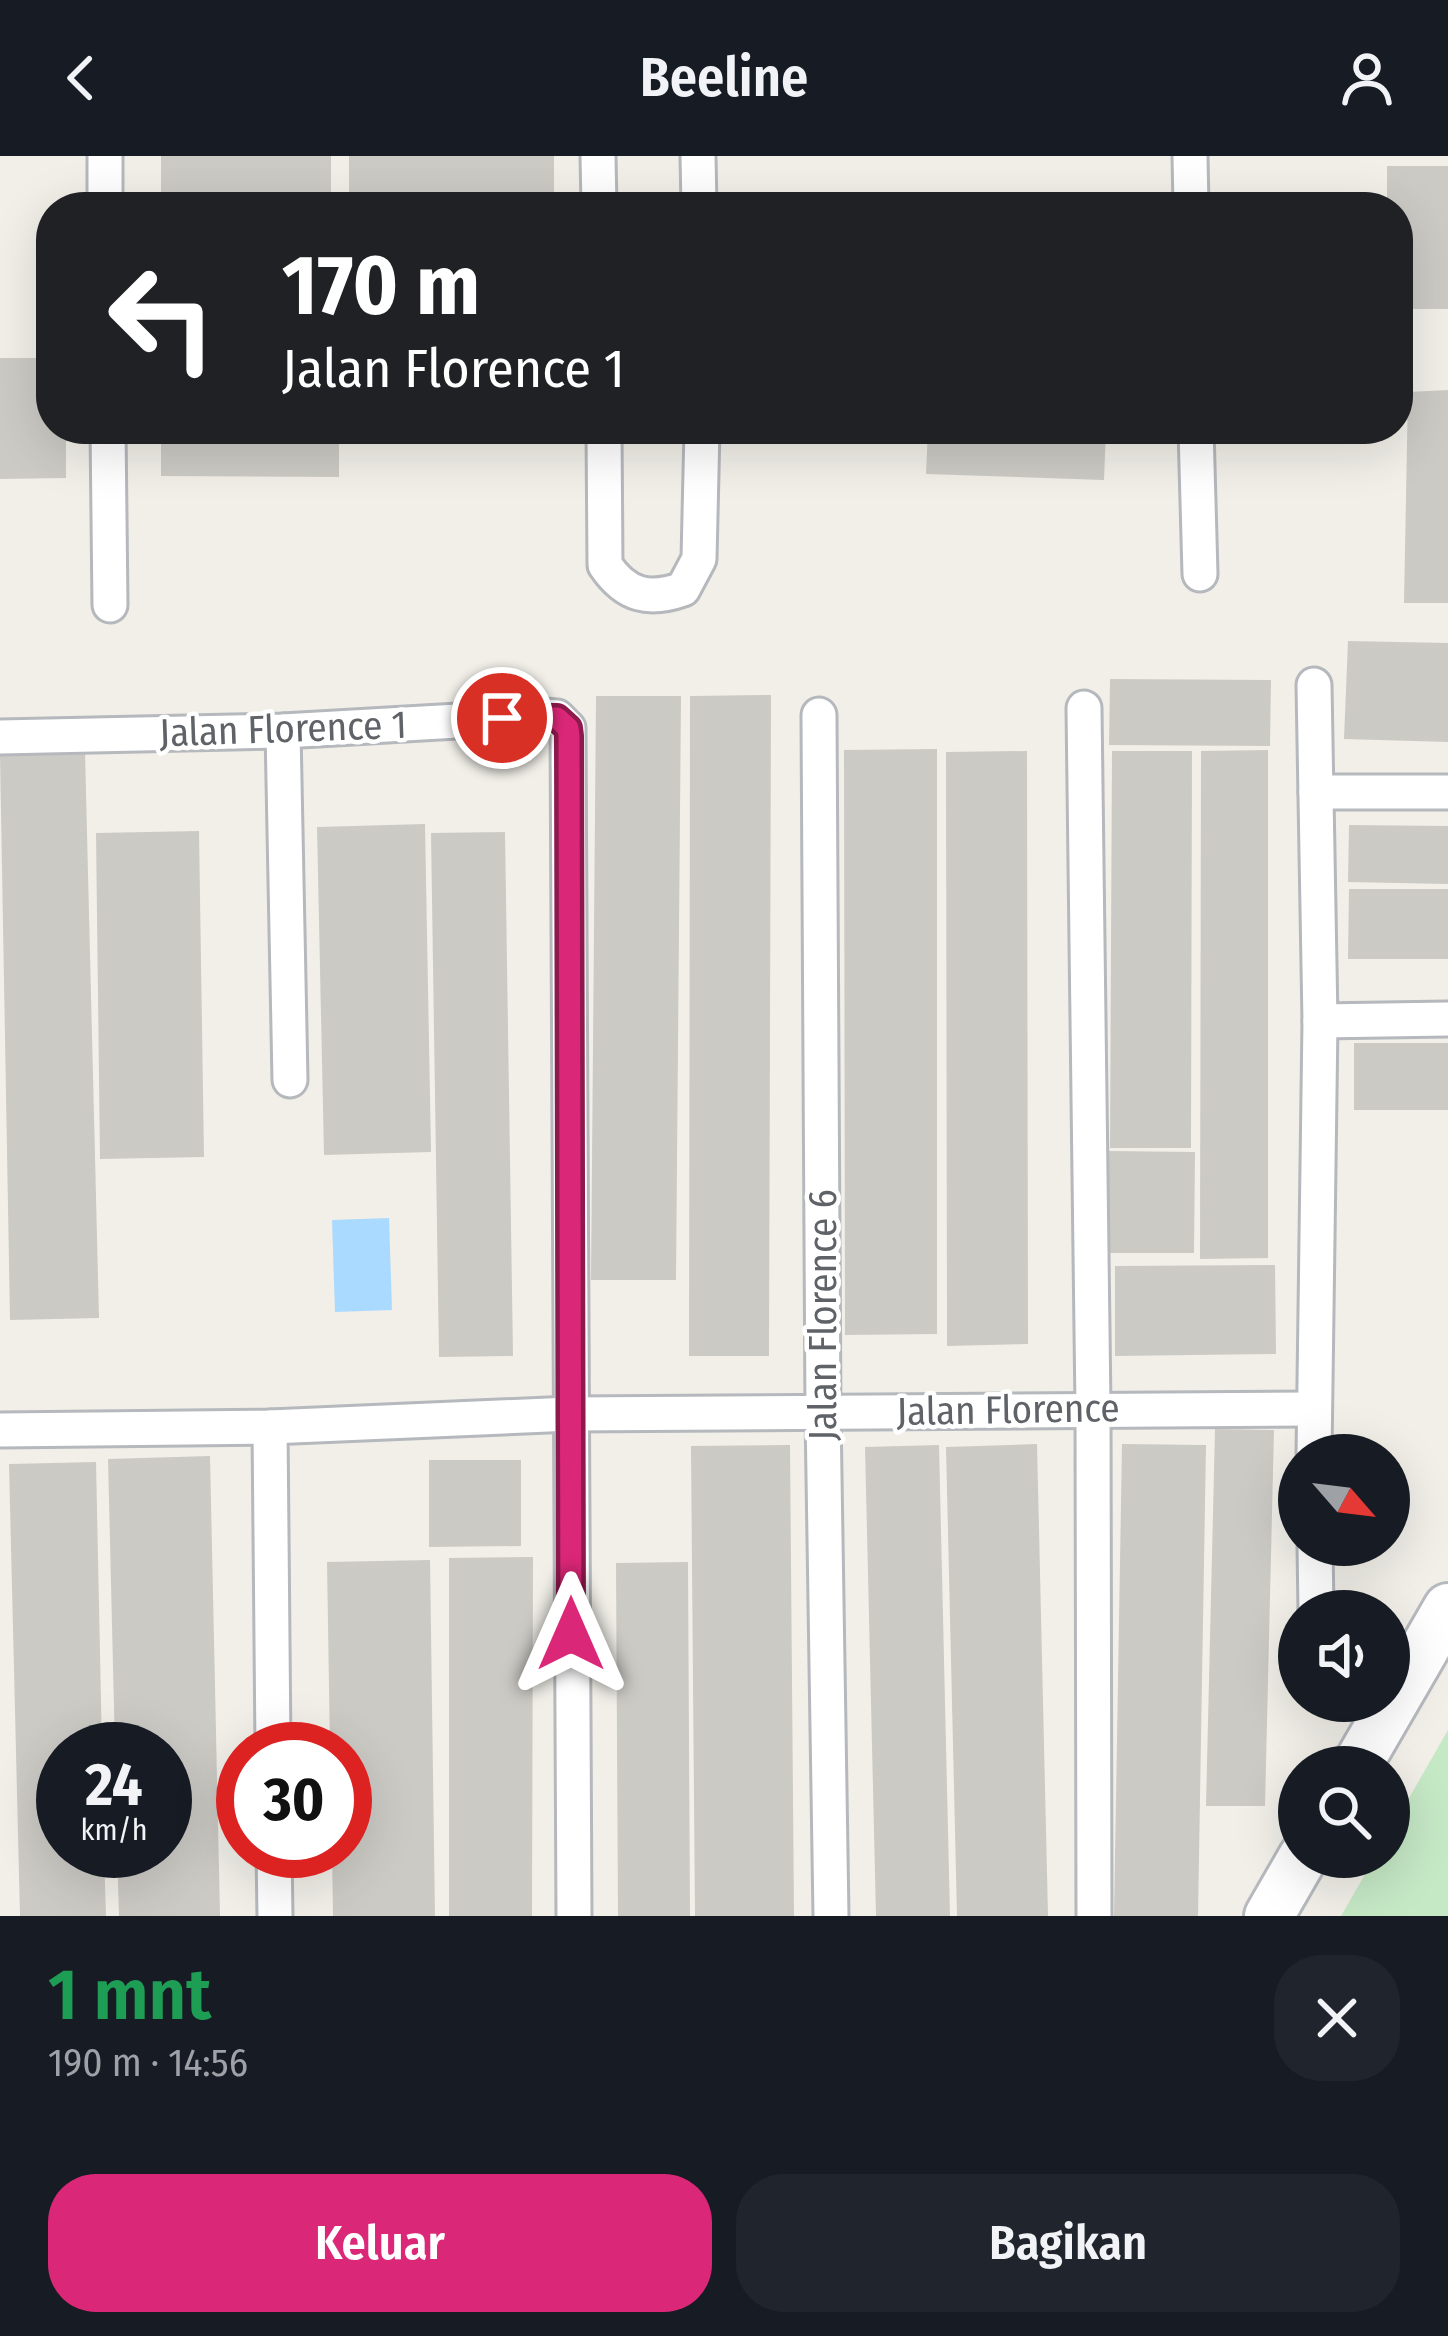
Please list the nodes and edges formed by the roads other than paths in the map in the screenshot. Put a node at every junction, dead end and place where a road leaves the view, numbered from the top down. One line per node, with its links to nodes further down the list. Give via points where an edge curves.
1 (105, 156): 5 (street)
2 (598, 156): 6 (street)
3 (698, 156): 7 (street)
4 (1190, 156): 8 (street)
5 (106, 192)
6 (599, 192)
7 (699, 192)
8 (1191, 192)
9 (108, 444): 14 (street)
10 (604, 444): 11 (street, via 605,565 634,593 660,597 683,589 700,559)
11 (702, 444)
12 (1196, 444): 13 (street)
13 (1200, 574)
14 (110, 605)
15 (1314, 685): 20 (street)
16 (1084, 708): 25 (street)
17 (819, 715): 27 (street, Jalan Florence 6)
18 (283, 731): 19 (street, Jalan Florence 1); 24 (street); 28 (street, Jalan Florence 1, via 545,716 564,722)
19 (0, 737)
20 (1316, 792): 21 (street); 23 (street)
21 (1448, 792)
22 (1448, 1018): 23 (street)
23 (1320, 1021): 26 (street)
24 (290, 1080)
25 (1093, 1408): 26 (street, Jalan Florence); 27 (street, Jalan Florence); 40 (street)
26 (1313, 1409): 31 (street)
27 (823, 1413): 28 (street, Jalan Florence); 39 (street, Jalan Florence 6)
28 (571, 1414): 29 (street, Jalan Florence); 38 (street)
29 (270, 1427): 30 (street, Jalan Florence); 33 (street)
30 (0, 1430)
31 (1314, 1434)
32 (1448, 1608): 34 (street)
33 (273, 1722)
34 (1368, 1746)
35 (274, 1878): 37 (street)
36 (1292, 1878): 41 (street)
37 (275, 1916)
38 (574, 1916)
39 (831, 1916)
40 (1094, 1916)
41 (1269, 1916)

